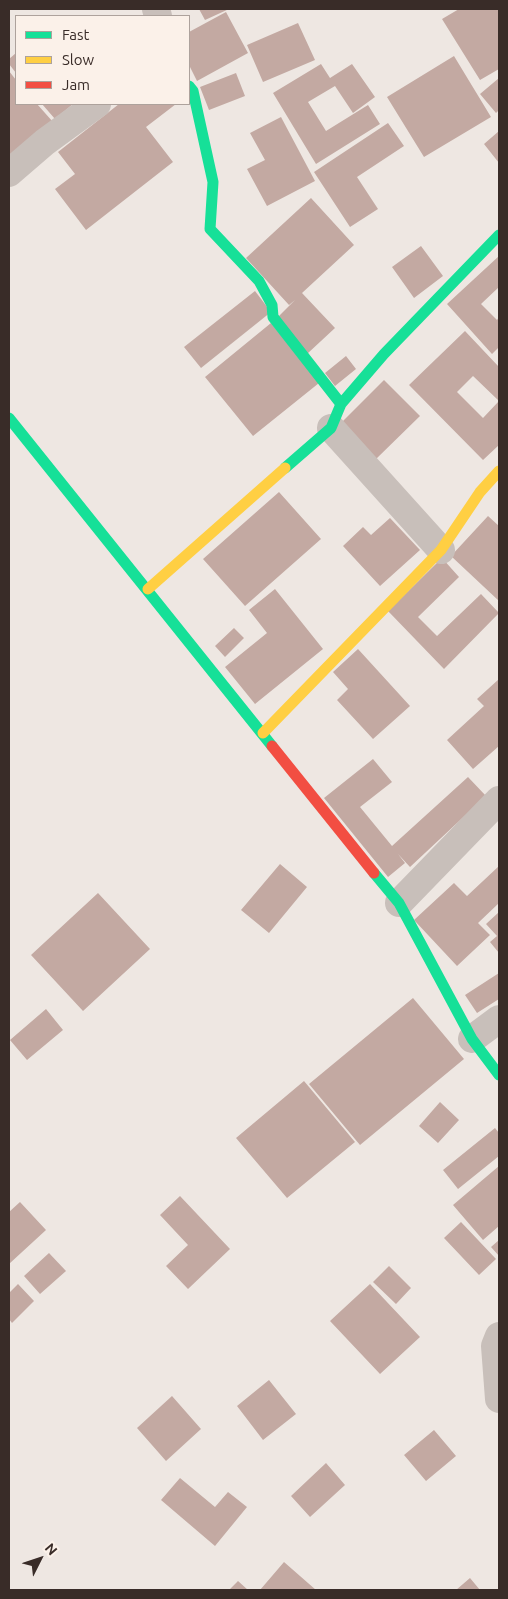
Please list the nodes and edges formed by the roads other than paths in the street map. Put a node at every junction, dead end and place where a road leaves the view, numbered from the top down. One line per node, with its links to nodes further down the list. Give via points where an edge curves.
1 (190, 88): 5 (street, via 213,182 210,229 259,281 272,305 273,317)
2 (96, 105): 3 (street)
3 (9, 173)
4 (499, 236): 5 (street, via 384,354)
5 (336, 416): 8 (street); 9 (street)
6 (9, 418): 9 (street)
7 (499, 471): 8 (street, via 480,492)
8 (442, 550): 10 (street)
9 (148, 590): 10 (street)
10 (263, 733): 12 (street)
11 (499, 800): 12 (street)
12 (399, 903): 14 (street)
13 (499, 1019): 14 (street)
14 (472, 1039): 15 (street)
15 (499, 1074)
16 (499, 1336): 17 (street, via 495,1346)
17 (499, 1399)

